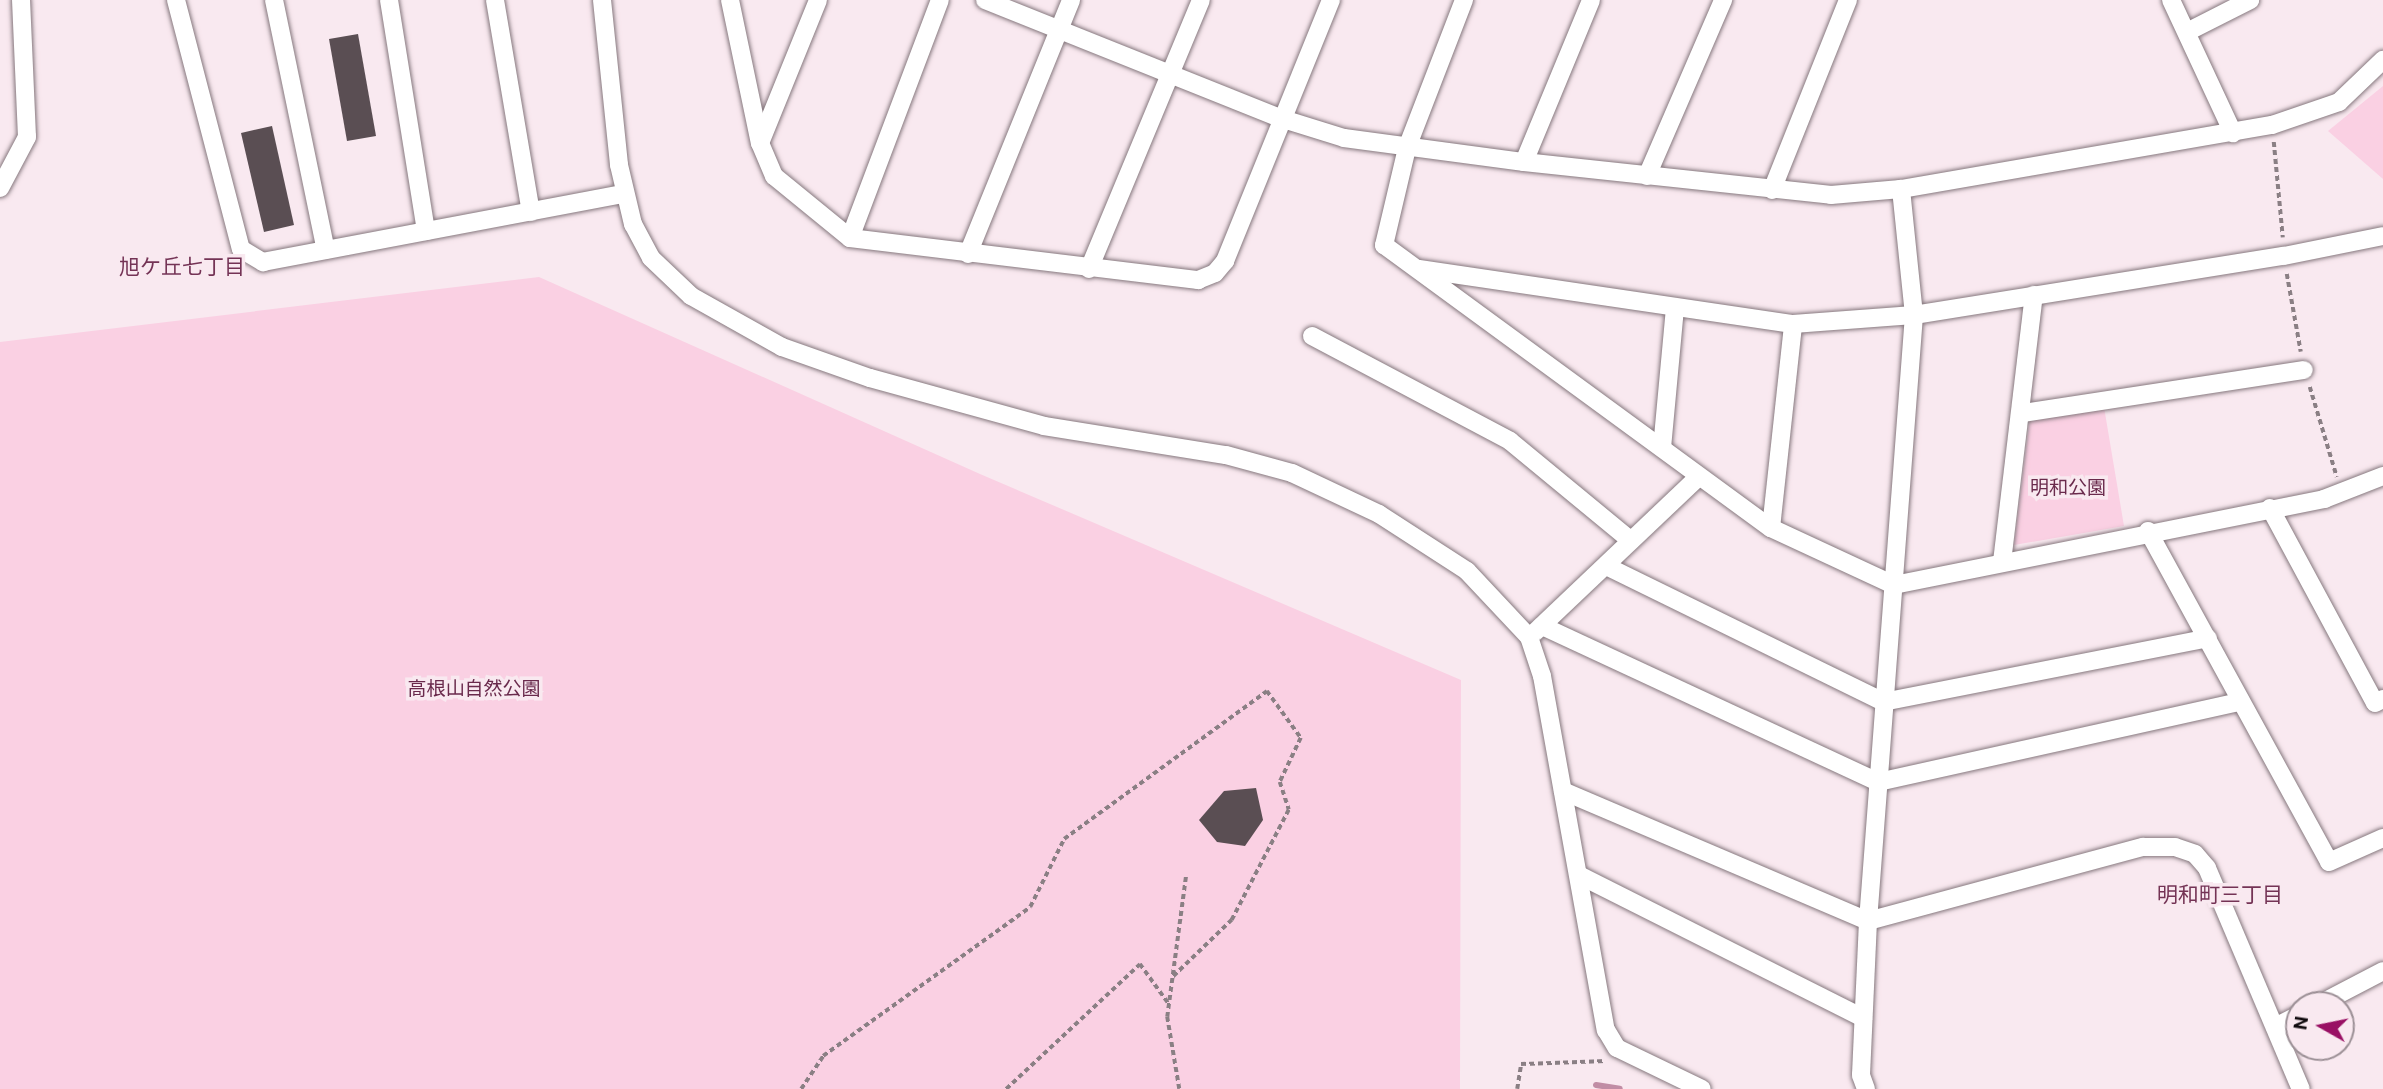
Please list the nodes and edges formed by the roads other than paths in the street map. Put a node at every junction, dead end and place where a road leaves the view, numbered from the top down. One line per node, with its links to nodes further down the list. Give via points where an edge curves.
1 (21, 0): 30 (street, via 27,137)
2 (176, 0): 38 (street, via 241,249 263,262)
3 (274, 0): 38 (street)
4 (389, 0): 35 (street)
5 (495, 0): 34 (street)
6 (602, 0): 33 (street)
7 (730, 0): 26 (street)
8 (818, 0): 26 (street)
9 (940, 0): 37 (street)
10 (985, 0): 20 (street)
11 (1071, 0): 20 (street)
12 (1201, 0): 23 (street)
13 (1331, 0): 24 (street)
14 (1464, 0): 27 (street)
15 (1591, 0): 28 (street)
16 (1723, 0): 29 (street)
17 (1848, 0): 32 (street)
18 (2171, 0): 21 (street)
19 (2250, 0): 21 (street)
20 (1060, 29): 23 (street); 39 (street)
21 (2187, 32): 25 (street)
22 (2383, 60): 25 (street, via 2339,102)
23 (1171, 74): 24 (street); 41 (street)
24 (1283, 119): 27 (street, via 1344,138); 41 (street, via 1225,261 1215,274 1198,280)
25 (2232, 133): 31 (street)
26 (761, 143): 37 (street, via 774,176)
27 (1407, 148): 28 (street); 40 (street, via 1384,245)
28 (1524, 162): 29 (street)
29 (1647, 176): 32 (street)
30 (0, 188)
31 (1901, 189): 32 (street, via 1831,195); 44 (street)
32 (1772, 190)
33 (624, 194): 34 (street); 59 (street, via 633,225 651,258 691,296 782,347 870,378 1044,426 1226,455 1292,473 1429,544)
34 (531, 212): 35 (street)
35 (426, 231): 38 (street)
36 (2383, 236): 42 (street)
37 (850, 238): 39 (street)
38 (326, 250)
39 (968, 254): 41 (street)
40 (1416, 268): 43 (street); 49 (street)
41 (1089, 269)
42 (2034, 295): 44 (street); 48 (street)
43 (1675, 309): 45 (street); 49 (street)
44 (1914, 315): 45 (street); 58 (street)
45 (1793, 324): 53 (street)
46 (1311, 336): 55 (street, via 1510,441)
47 (2304, 370): 48 (street)
48 (2023, 413): 56 (street)
49 (1662, 448): 51 (street)
50 (2383, 476): 52 (street)
51 (1697, 478): 53 (street); 55 (street)
52 (2270, 508): 54 (street); 61 (street, via 2375,703)
53 (1771, 528): 58 (street)
54 (2148, 531): 56 (street); 60 (street)
55 (1630, 540): 57 (street)
56 (2002, 562): 58 (street)
57 (1606, 565): 59 (street); 62 (street)
58 (1894, 585): 62 (street)
59 (1535, 632): 64 (street); 65 (street)
60 (2208, 638): 62 (street); 63 (street)
61 (2383, 699)
62 (1883, 702): 64 (street)
63 (2240, 702): 64 (street); 66 (street, via 2329,862)
64 (1878, 782): 68 (street)
65 (1563, 792): 67 (street); 68 (street)
66 (2383, 838)
67 (1579, 875): 71 (street); 74 (street, via 1606,1031 1617,1048)
68 (1867, 921): 71 (street); 73 (street, via 2143,846 2175,847 2195,855 2207,868)
69 (2383, 971): 70 (street)
70 (2345, 991)
71 (1863, 1018): 75 (street, via 1861,1075)
72 (2285, 1022): 73 (street)
73 (2274, 1027): 76 (street)
74 (1702, 1089)
75 (1866, 1089)
76 (2301, 1089)

